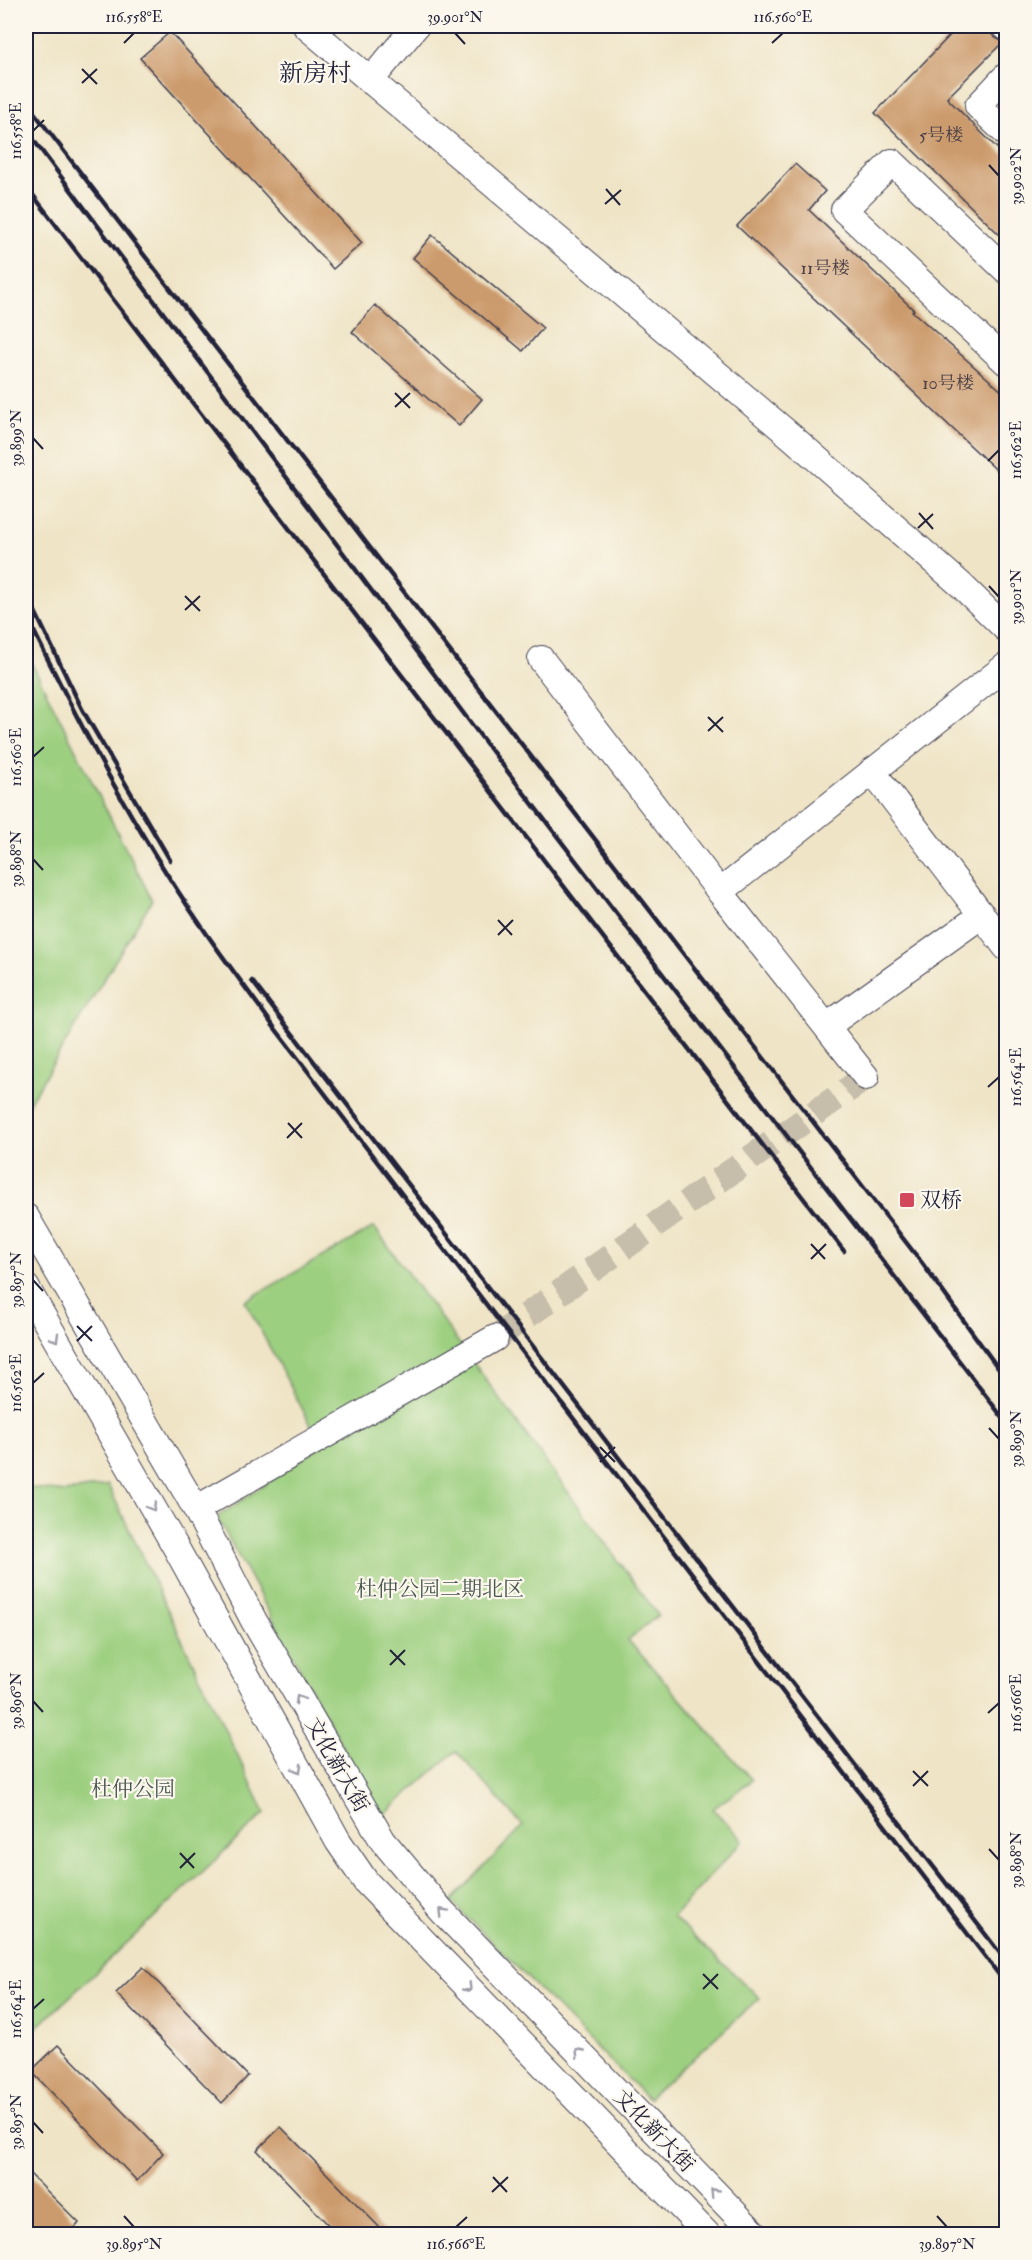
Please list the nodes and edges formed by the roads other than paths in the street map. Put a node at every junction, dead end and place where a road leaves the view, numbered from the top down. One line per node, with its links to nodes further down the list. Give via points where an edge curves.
1 (306, 26): 4 (street)
2 (416, 26): 4 (street)
3 (1006, 76): 5 (street, via 978,106)
4 (370, 81): 8 (street, via 793,438)
5 (1006, 133)
6 (1006, 270): 7 (street, via 892,162 843,210)
7 (1006, 362)
8 (1006, 629)
9 (541, 659): 12 (street)
10 (1006, 666): 11 (street)
11 (872, 771): 12 (street); 13 (street)
12 (720, 892): 15 (street)
13 (982, 915): 14 (street); 15 (street)
14 (1006, 947)
15 (827, 1026): 16 (street)
16 (866, 1077)
17 (26, 1217): 20 (street, 文化新大街)
18 (26, 1287): 21 (street, 文化新大街, one-way to 21, via 338,1841 366,1882)
19 (495, 1338): 20 (street)
20 (196, 1509): 22 (street, 文化新大街, one-way to 20, via 441,1910 383,1841 254,1621)
21 (708, 2235)
22 (755, 2235)

